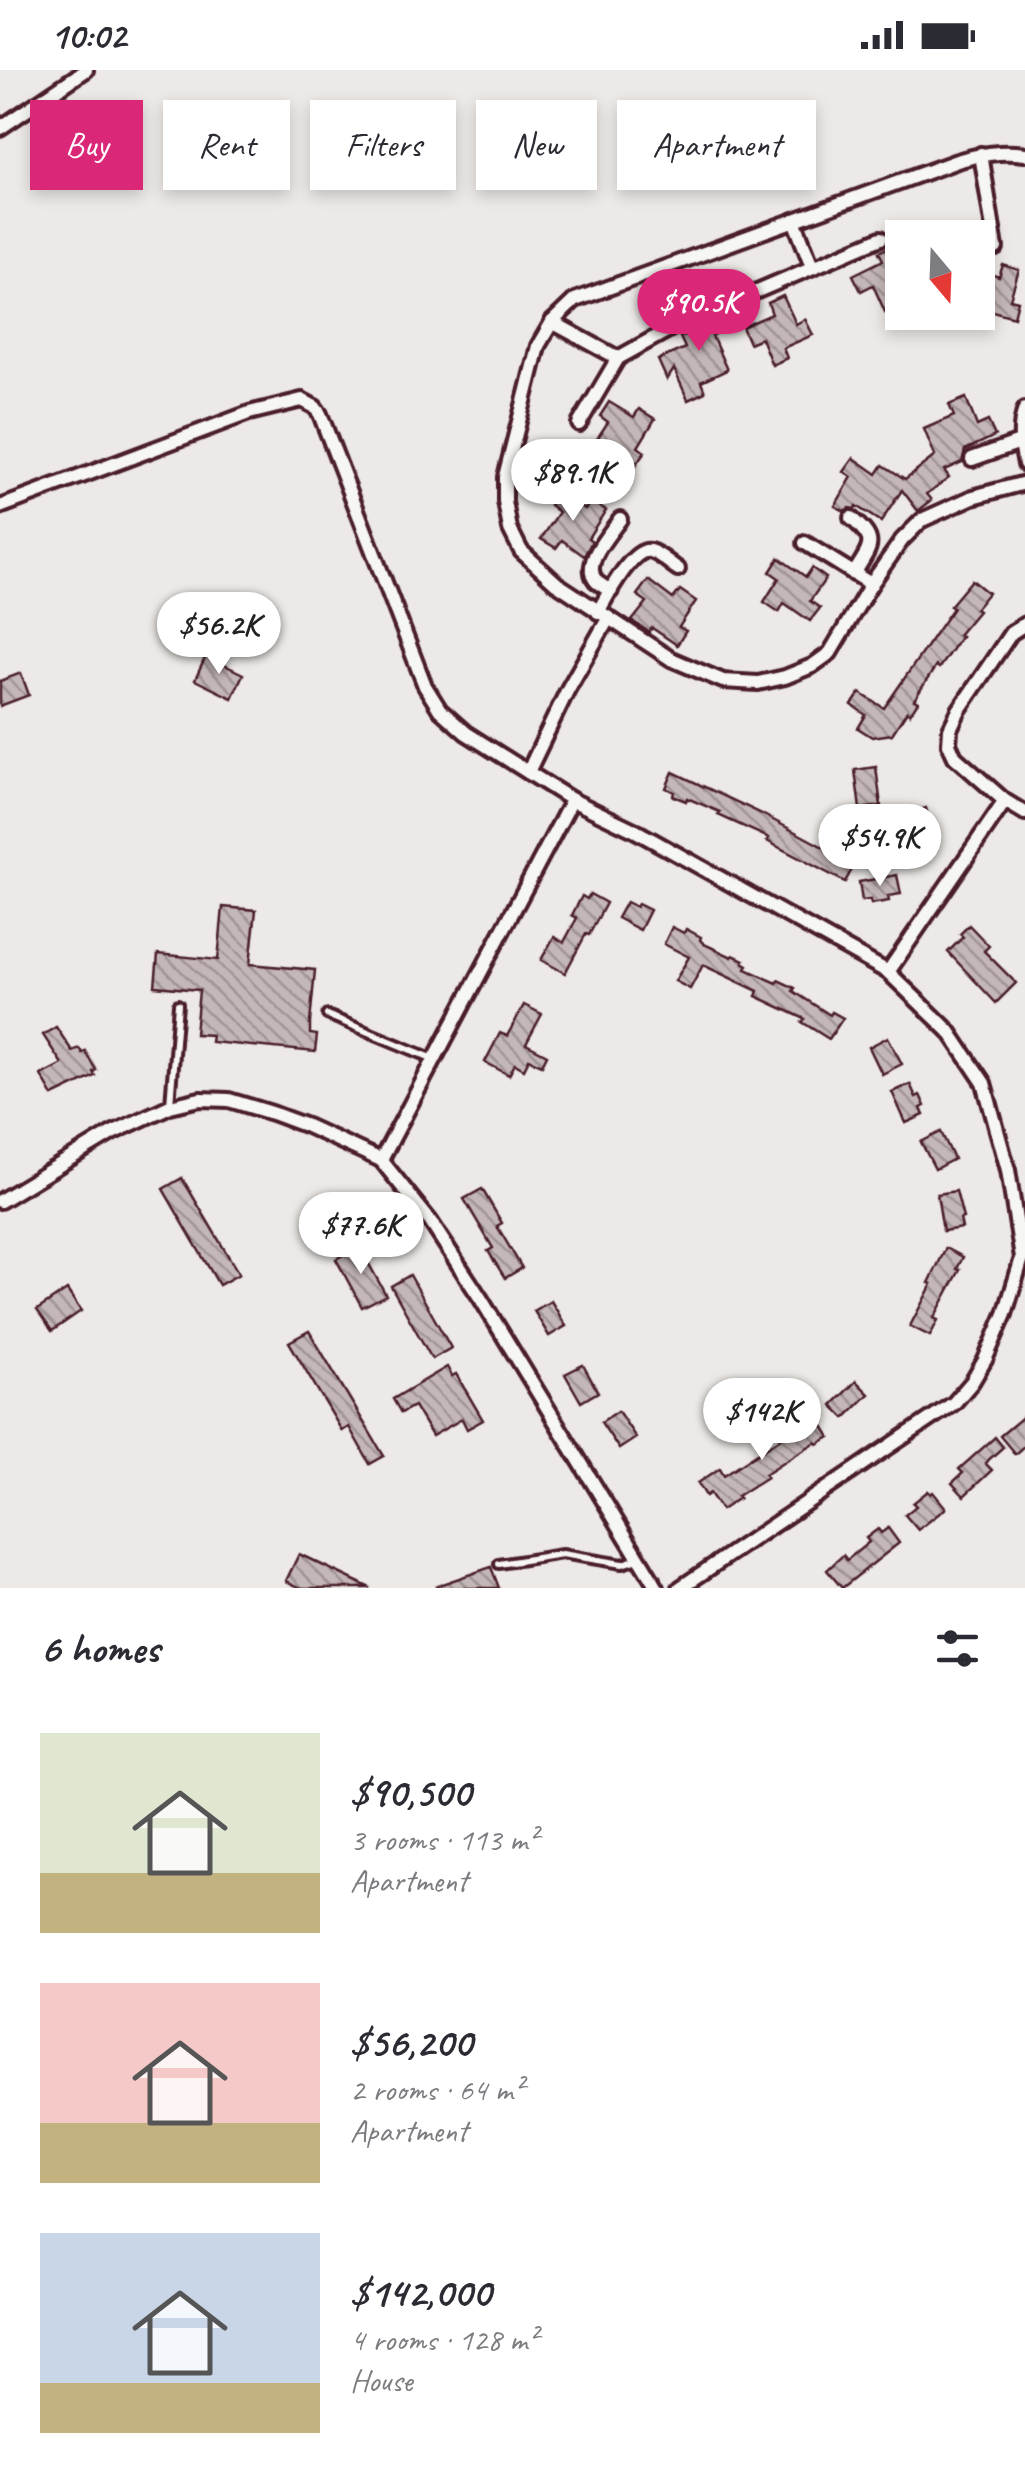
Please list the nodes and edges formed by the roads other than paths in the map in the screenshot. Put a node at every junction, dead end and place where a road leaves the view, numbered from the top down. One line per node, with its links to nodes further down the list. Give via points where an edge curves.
1 (86, 70): 2 (street)
2 (0, 128)
3 (981, 154): 4 (street); 5 (street); 7 (street)
4 (1025, 154)
5 (794, 220): 8 (street); 11 (street, via 575,300)
6 (881, 238): 8 (street)
7 (996, 248)
8 (812, 266): 9 (street)
9 (741, 298)
10 (690, 318): 12 (street)
11 (552, 322): 12 (street); 27 (street, via 538,346 505,477 505,502 521,551)
12 (618, 358): 14 (street)
13 (1025, 409): 15 (street)
14 (579, 424)
15 (1020, 442): 16 (street); 17 (street)
16 (972, 459)
17 (1025, 464)
18 (1025, 483): 25 (street, via 922,520)
19 (0, 506): 29 (street, via 249,414 296,400 308,403 320,414 430,696 466,733)
20 (851, 518): 24 (street, via 870,539)
21 (620, 519): 26 (street, via 592,562 596,580)
22 (805, 543): 24 (street)
23 (678, 569): 26 (street, via 642,551)
24 (854, 574): 25 (street)
25 (870, 584): 27 (street, via 830,652 812,666 758,683 723,681 688,667)
26 (611, 591): 27 (street)
27 (603, 615): 29 (street)
28 (1025, 624): 31 (street, via 1011,634 950,730 955,757)
29 (528, 772): 30 (street)
30 (572, 800): 33 (street); 36 (street)
31 (1005, 800): 32 (street); 33 (street)
32 (1025, 813)
33 (888, 972): 40 (street, via 949,1031 984,1084)
34 (178, 1004): 37 (lane)
35 (327, 1015): 36 (lane)
36 (435, 1060): 38 (street)
37 (170, 1106): 38 (street, via 229,1100); 39 (street)
38 (381, 1160): 41 (street, via 430,1221)
39 (0, 1201)
40 (1024, 1259): 44 (street, via 985,1360 954,1402)
41 (638, 1560): 42 (lane, via 622,1564 562,1554); 43 (street)
42 (499, 1564)
43 (657, 1588)
44 (680, 1588)

